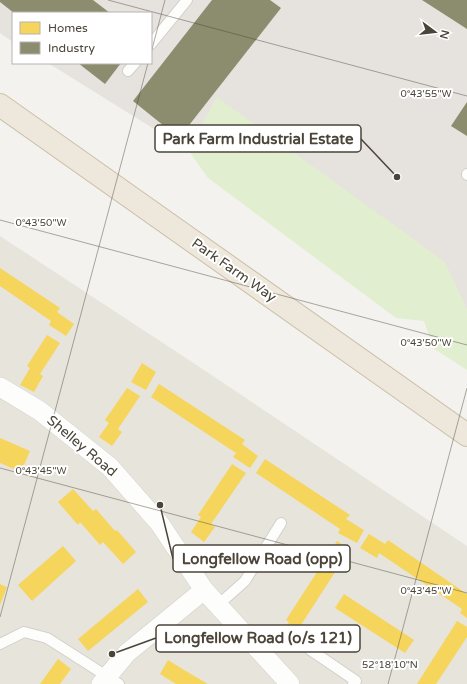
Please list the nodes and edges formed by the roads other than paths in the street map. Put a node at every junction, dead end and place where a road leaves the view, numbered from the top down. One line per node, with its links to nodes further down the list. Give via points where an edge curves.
1 (187, 0): 2 (lane)
2 (152, 43)
3 (0, 105): 5 (highway, Park Farm Way)
4 (0, 387): 7 (street, Shelley Road, via 40,411 110,467 160,524)
5 (467, 435)
6 (281, 523): 8 (lane, via 245,581)
7 (204, 590): 8 (street, Shelley Road); 11 (street, via 127,653)
8 (218, 605): 12 (street, Shelley Road)
9 (0, 644): 11 (lane, via 24,632 47,638)
10 (309, 649): 13 (lane, via 356,682)
11 (109, 682)
12 (290, 684)
13 (353, 684)

